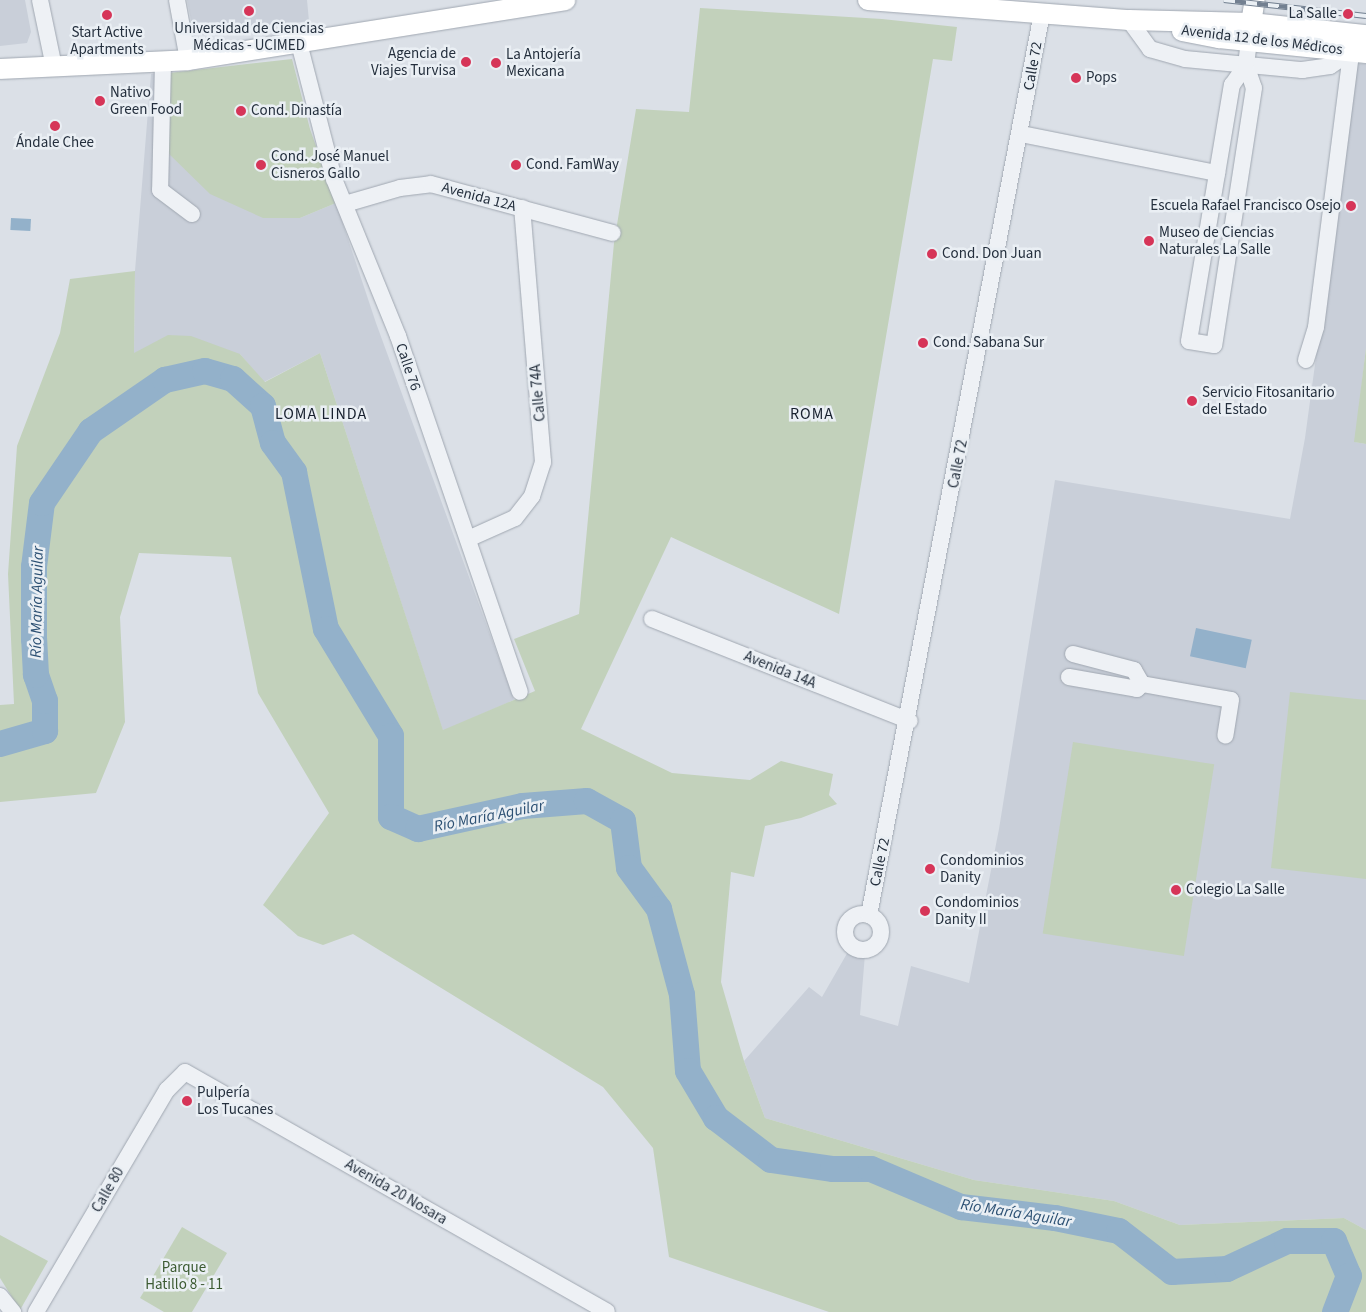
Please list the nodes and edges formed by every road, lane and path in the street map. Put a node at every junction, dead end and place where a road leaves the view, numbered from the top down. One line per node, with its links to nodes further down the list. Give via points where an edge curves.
1 (40, 0): 15 (street)
2 (177, 0): 12 (street)
3 (565, 0): 10 (main road)
4 (868, 0): 6 (main road, Avenida 12 de los Médicos)
5 (1256, 0): 8 (main road)
6 (1042, 13): 7 (main road, Avenida 12 de los Médicos); 17 (street, Calle 72)
7 (1129, 20): 8 (main road, Avenida 12 de los Médicos); 8 (main road, Avenida 12 de los Médicos, via 1219,38); 14 (street, via 1150,48 1165,55)
8 (1250, 32): 9 (main road, Avenida 12 de los Médicos); 11 (main road, Avenida 12 de los Médicos); 14 (street)
9 (1366, 35)
10 (300, 43): 12 (main road); 19 (street, Calle 76, via 334,179)
11 (1358, 53): 14 (street, via 1316,69); 23 (street, via 1316,327)
12 (188, 60): 13 (main road)
13 (162, 62): 15 (main road); 21 (street, via 160,190)
14 (1246, 65): 18 (street, via 1232,85); 18 (street, via 1254,88 1214,345 1189,341)
15 (54, 67): 16 (main road)
16 (0, 69)
17 (1021, 134): 18 (street); 30 (street, Calle 72)
18 (1217, 173)
19 (345, 204): 20 (street, Avenida 12A, via 416,184 432,184); 24 (street, Calle 76, via 398,336)
20 (522, 208): 22 (street, Avenida 12A); 24 (street, Calle 74A, via 542,468 532,496 515,518)
21 (192, 214)
22 (612, 233)
23 (1306, 360)
24 (468, 539): 29 (street, Calle 76)
25 (652, 618): 30 (street, Avenida 14A)
26 (1073, 654): 28 (street, via 1134,670)
27 (1069, 677): 28 (street, via 1137,689)
28 (1142, 684): 31 (street, via 1231,700)
29 (520, 692)
30 (909, 721): 32 (street, Calle 72)
31 (1225, 736)
32 (869, 915)
33 (185, 1072): 36 (street, Calle 80, via 167,1090); 37 (street, Avenida 20 Nosara)
34 (0, 1296): 35 (street)
35 (13, 1312)
36 (36, 1312)
37 (607, 1312)

